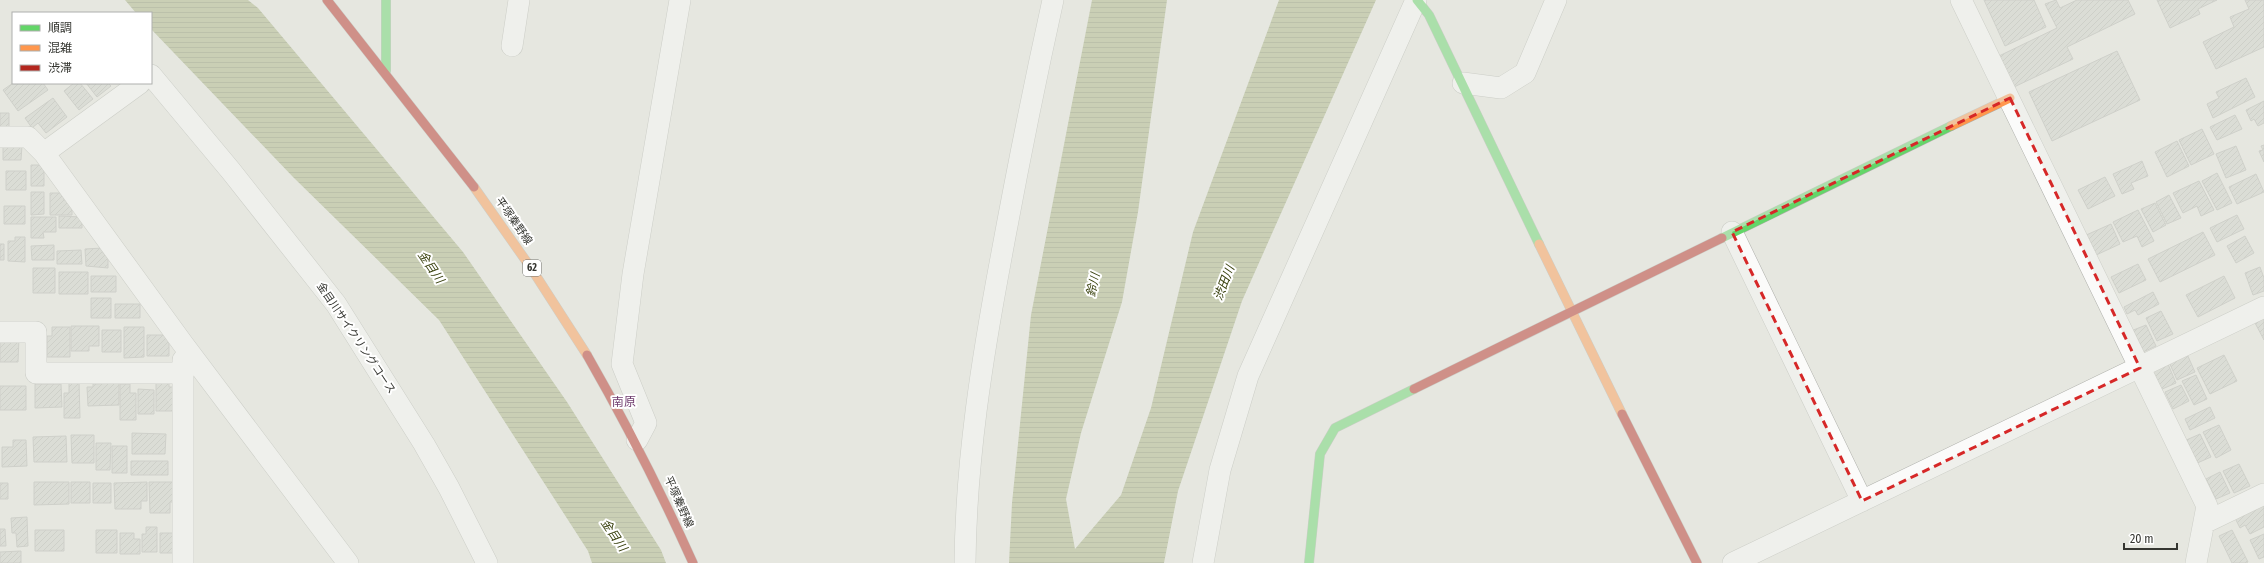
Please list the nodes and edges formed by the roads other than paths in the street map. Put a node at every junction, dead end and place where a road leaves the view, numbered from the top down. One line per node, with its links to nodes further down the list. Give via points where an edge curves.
1 (327, 0): 10 (street, 平塚秦野線 / 62)
2 (386, 0): 10 (street)
3 (520, 0): 9 (street)
4 (680, 0): 24 (street, via 633,274 622,364 646,423)
5 (1053, 0): 32 (street, via 1023,135 987,331 971,441)
6 (1417, 0): 12 (street, via 1429,15); 33 (street, via 1248,376 1220,470)
7 (1556, 0): 12 (street, via 1525,73 1501,88)
8 (1961, 0): 14 (street)
9 (512, 46)
10 (386, 71): 24 (street, 平塚秦野線 / 62, via 497,216 559,309)
11 (152, 83): 30 (street, 金目川サイクリングコース, via 336,304 424,444 453,494)
12 (1463, 83): 19 (street)
13 (140, 84): 16 (street)
14 (2010, 98): 17 (street); 22 (street)
15 (0, 137): 16 (street, via 28,137)
16 (44, 153): 21 (street)
17 (1732, 232): 19 (street); 26 (street)
18 (2264, 307): 22 (street)
19 (1571, 311): 34 (street, via 1335,428 1320,454); 35 (street)
20 (0, 332): 23 (street, via 36,332 36,373)
21 (183, 344): 23 (street); 29 (street)
22 (2140, 368): 26 (street); 27 (street, via 2206,506)
23 (183, 373): 28 (street)
24 (637, 440): 31 (street, 平塚秦野線 / 62)
25 (2264, 494): 27 (street)
26 (1862, 501): 36 (street)
27 (2204, 524): 37 (street)
28 (183, 563)
29 (348, 563)
30 (487, 563)
31 (693, 563)
32 (965, 563)
33 (1203, 563)
34 (1309, 563)
35 (1697, 563)
36 (1733, 563)
37 (2196, 563)

